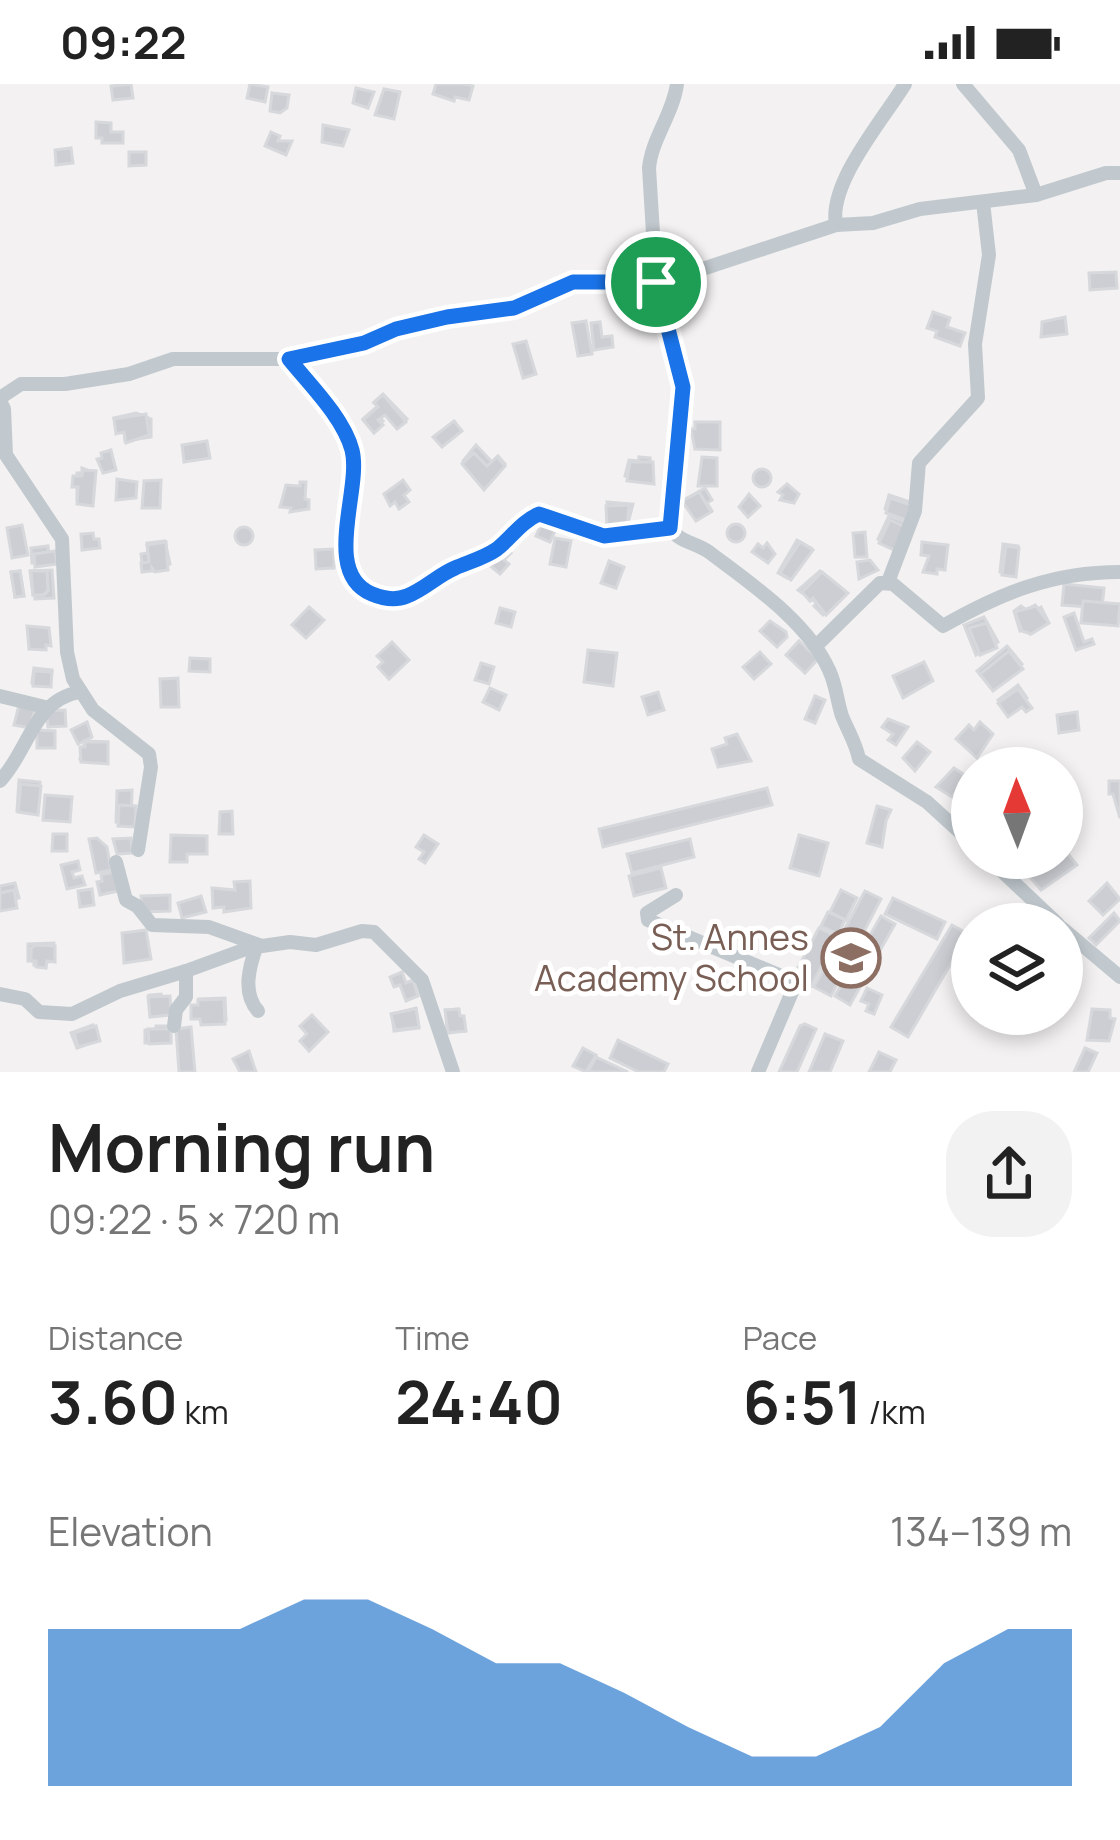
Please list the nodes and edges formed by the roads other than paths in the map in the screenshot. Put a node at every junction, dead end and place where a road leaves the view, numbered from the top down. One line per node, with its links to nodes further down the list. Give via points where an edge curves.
1 (676, 84): 8 (street, via 649,168)
2 (905, 84): 7 (street, via 840,190)
3 (963, 84): 5 (street, via 1019,150)
4 (1120, 173): 5 (street)
5 (1036, 195): 6 (street)
6 (983, 202): 7 (street); 13 (street, via 988,255 975,344 977,398 919,463 913,519)
7 (836, 225): 8 (street)
8 (656, 282): 9 (street, via 573,282 514,308 447,317); 11 (street, via 683,387)
9 (289, 359): 10 (street, via 172,359 129,374 21,384); 11 (street, via 349,440 347,566 354,584 378,596 403,598 424,588 496,550 539,514 604,536)
10 (0, 400): 15 (street, via 6,455 62,539 68,661)
11 (670, 528): 14 (street, via 788,615)
12 (1120, 572): 13 (street, via 1006,591 943,626)
13 (888, 582): 14 (street, via 871,588)
14 (816, 646): 19 (street, via 859,759)
15 (79, 692): 17 (street); 20 (street, via 149,754)
16 (0, 696): 17 (street)
17 (46, 707): 18 (street)
18 (0, 781)
19 (951, 824)
20 (138, 850)
21 (116, 862): 25 (street, via 126,900 152,926 209,927)
22 (1010, 879): 24 (street)
23 (676, 895): 33 (street, via 648,920 790,984)
24 (1036, 903)
25 (257, 945): 27 (street); 30 (street, via 248,997); 32 (street, via 316,945 367,931 384,938 422,980)
26 (1083, 946): 28 (street)
27 (186, 971): 29 (street, via 72,1014 39,1012); 31 (street)
28 (1120, 977)
29 (0, 994)
30 (258, 1011)
31 (174, 1026)
32 (453, 1072)
33 (758, 1072)

